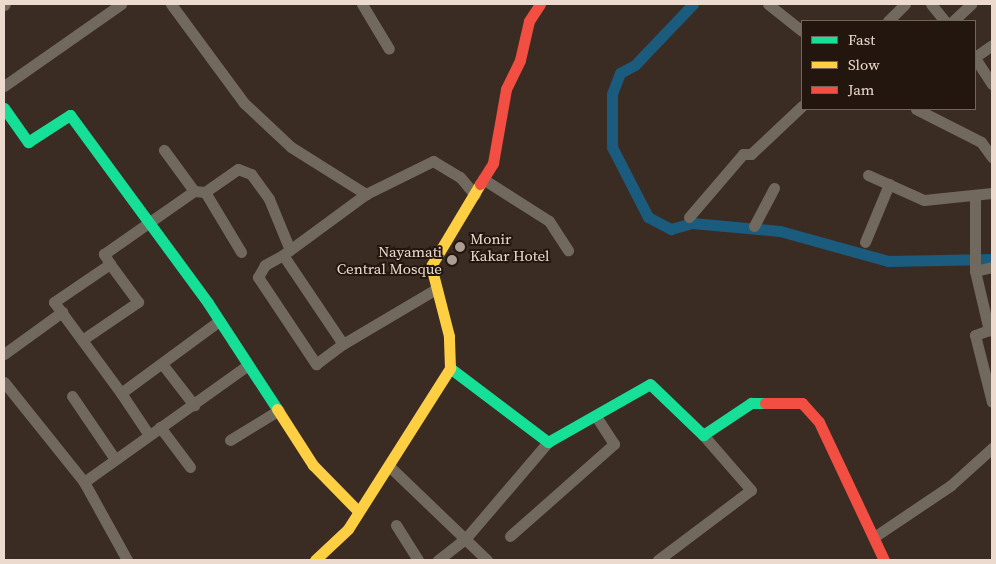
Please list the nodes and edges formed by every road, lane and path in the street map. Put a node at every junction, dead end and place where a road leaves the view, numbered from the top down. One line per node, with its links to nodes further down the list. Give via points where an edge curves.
1 (121, 4): 18 (street)
2 (171, 4): 30 (street, via 244,103 291,147)
3 (362, 4): 14 (street)
4 (540, 4): 25 (street, via 506,89 498,145)
5 (768, 4): 12 (street)
6 (905, 4): 9 (street)
7 (931, 4): 10 (street)
8 (972, 4): 11 (street)
9 (889, 20)
10 (944, 20)
11 (954, 20)
12 (801, 29)
13 (992, 45): 15 (street)
14 (390, 49)
15 (976, 57)
16 (976, 60): 17 (street)
17 (992, 84)
18 (4, 86)
19 (801, 107): 33 (street, via 751,154 743,154)
20 (4, 108): 34 (street, via 28,142 70,115)
21 (918, 110): 23 (street, via 981,142)
22 (164, 150): 28 (street)
23 (992, 157)
24 (868, 175): 26 (street)
25 (483, 179): 31 (street); 37 (street, via 549,221)
26 (890, 184): 32 (street, via 924,200); 36 (street)
27 (774, 188): 35 (street)
28 (200, 191): 34 (street); 38 (street); 39 (street, via 238,169 251,174 269,199)
29 (992, 193): 32 (street)
30 (366, 194): 31 (street, via 433,161 460,177); 39 (street)
31 (475, 195): 43 (street, via 435,255 431,266)
32 (975, 198): 42 (street)
33 (689, 217)
34 (148, 221): 40 (street, via 104,254); 45 (street)
35 (754, 226)
36 (864, 242)
37 (568, 250)
38 (241, 252)
39 (286, 253): 47 (street); 47 (street, via 265,265 258,277 279,314 316,364)
40 (110, 264): 44 (street, via 54,302); 46 (street, via 138,302)
41 (992, 267): 42 (street)
42 (975, 271): 55 (street, via 990,330 975,336)
43 (436, 289): 47 (street); 51 (street, via 449,336)
44 (62, 312): 46 (street); 48 (street)
45 (219, 321): 49 (street); 50 (street)
46 (82, 340): 53 (street)
47 (343, 344)
48 (4, 354)
49 (163, 365): 53 (street); 56 (street)
50 (248, 365): 56 (street); 57 (street)
51 (450, 368): 63 (street); 66 (street)
52 (4, 382): 68 (street)
53 (121, 393): 60 (street)
54 (72, 396): 65 (street)
55 (992, 402)
56 (194, 405): 59 (street)
57 (279, 410): 62 (street); 69 (street, via 313,465)
58 (597, 418): 61 (street, via 650,384); 63 (street); 71 (street, via 614,444)
59 (160, 427): 60 (street); 67 (street)
60 (149, 435): 65 (street)
61 (703, 435): 72 (street, via 751,403 802,403 819,422); 79 (street, via 751,490)
62 (230, 440)
63 (548, 442): 73 (street)
64 (992, 448): 72 (street, via 950,486)
65 (115, 459): 68 (street)
66 (389, 466): 69 (street); 73 (street)
67 (190, 467)
68 (84, 482): 74 (street)
69 (358, 511): 75 (street, via 348,529)
70 (396, 525): 76 (street)
71 (510, 536)
72 (874, 537): 80 (street)
73 (466, 538): 77 (street); 78 (street)
74 (127, 560)
75 (315, 560)
76 (418, 560)
77 (438, 560)
78 (487, 560)
79 (658, 560)
80 (884, 560)

